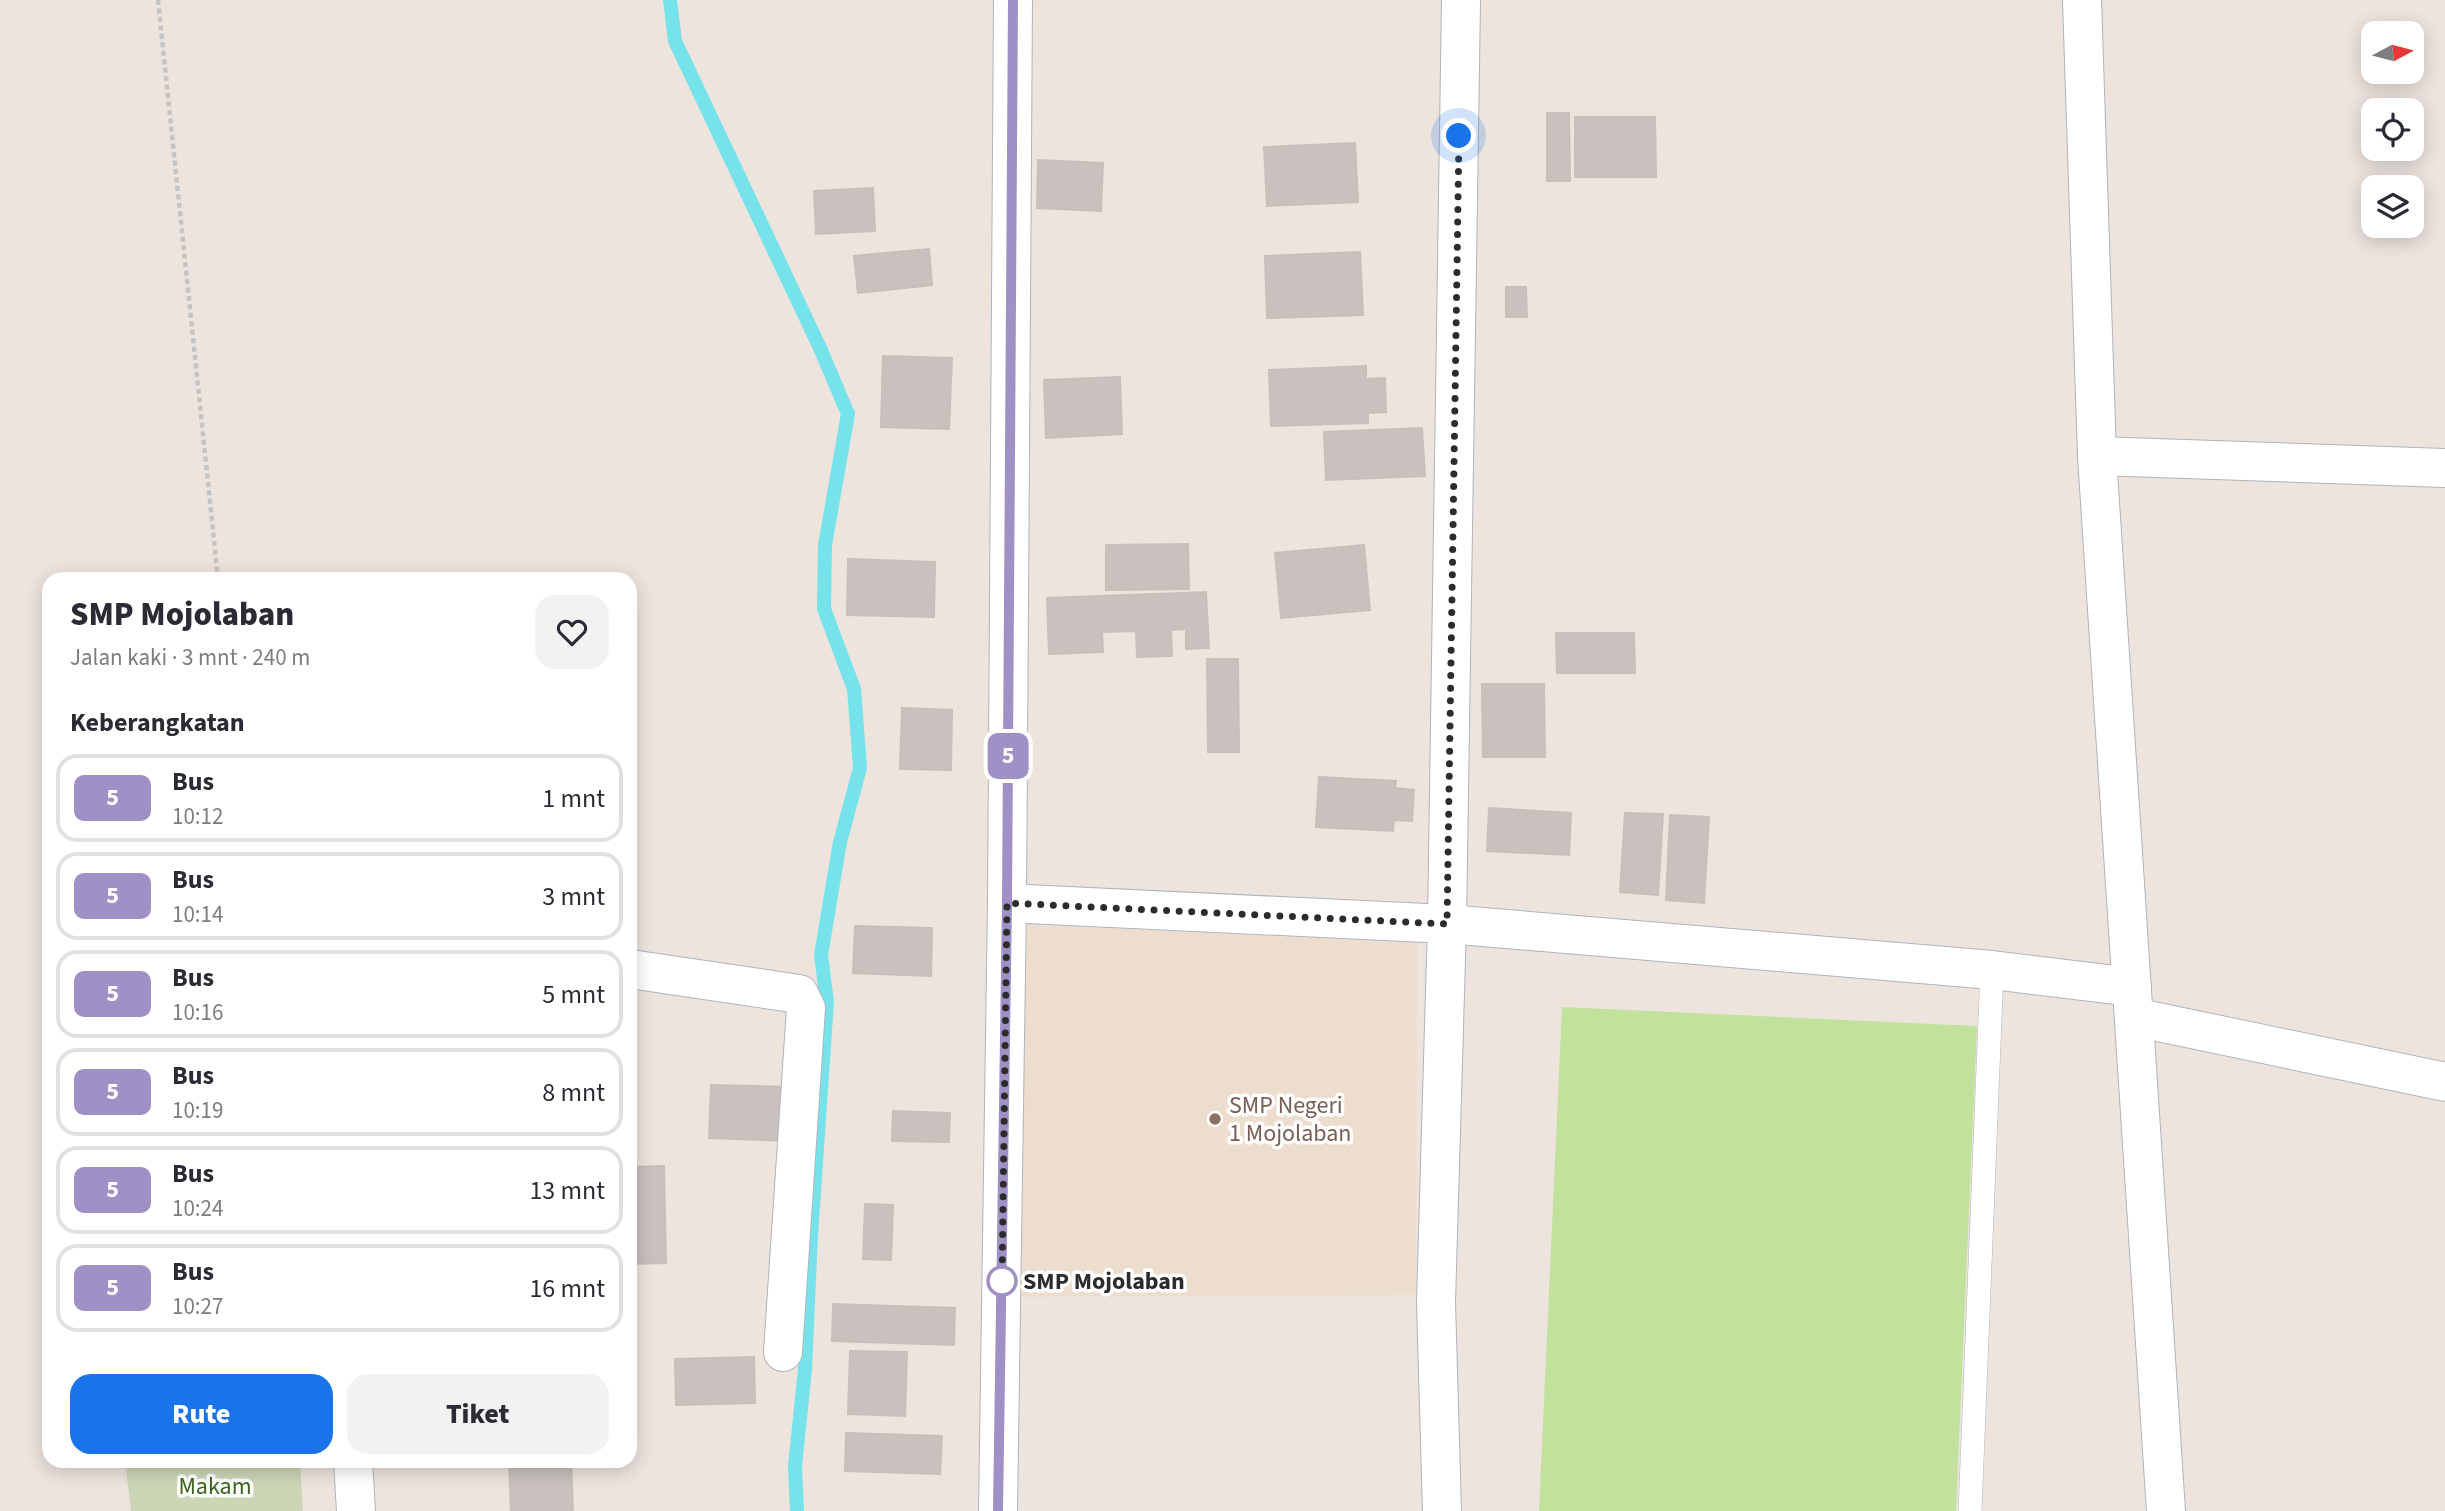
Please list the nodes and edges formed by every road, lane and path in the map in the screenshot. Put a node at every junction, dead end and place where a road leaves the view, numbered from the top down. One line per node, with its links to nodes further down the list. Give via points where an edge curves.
1 (159, 0): 7 (path)
2 (1013, 0): 8 (street)
3 (1461, 0): 9 (street)
4 (2082, 0): 5 (street)
5 (2097, 456): 6 (street); 12 (street)
6 (2445, 468)
7 (217, 572)
8 (1007, 903): 9 (street); 17 (street)
9 (1447, 924): 11 (street); 18 (street, via 1436,1302)
10 (637, 970): 14 (street, via 799,994 806,1008)
11 (1992, 970): 12 (street); 19 (lane)
12 (2133, 1002): 13 (street); 20 (street)
13 (2445, 1082)
14 (783, 1352)
15 (353, 1468): 16 (street)
16 (356, 1511)
17 (998, 1511)
18 (1442, 1511)
19 (1970, 1511)
20 (2166, 1511)

